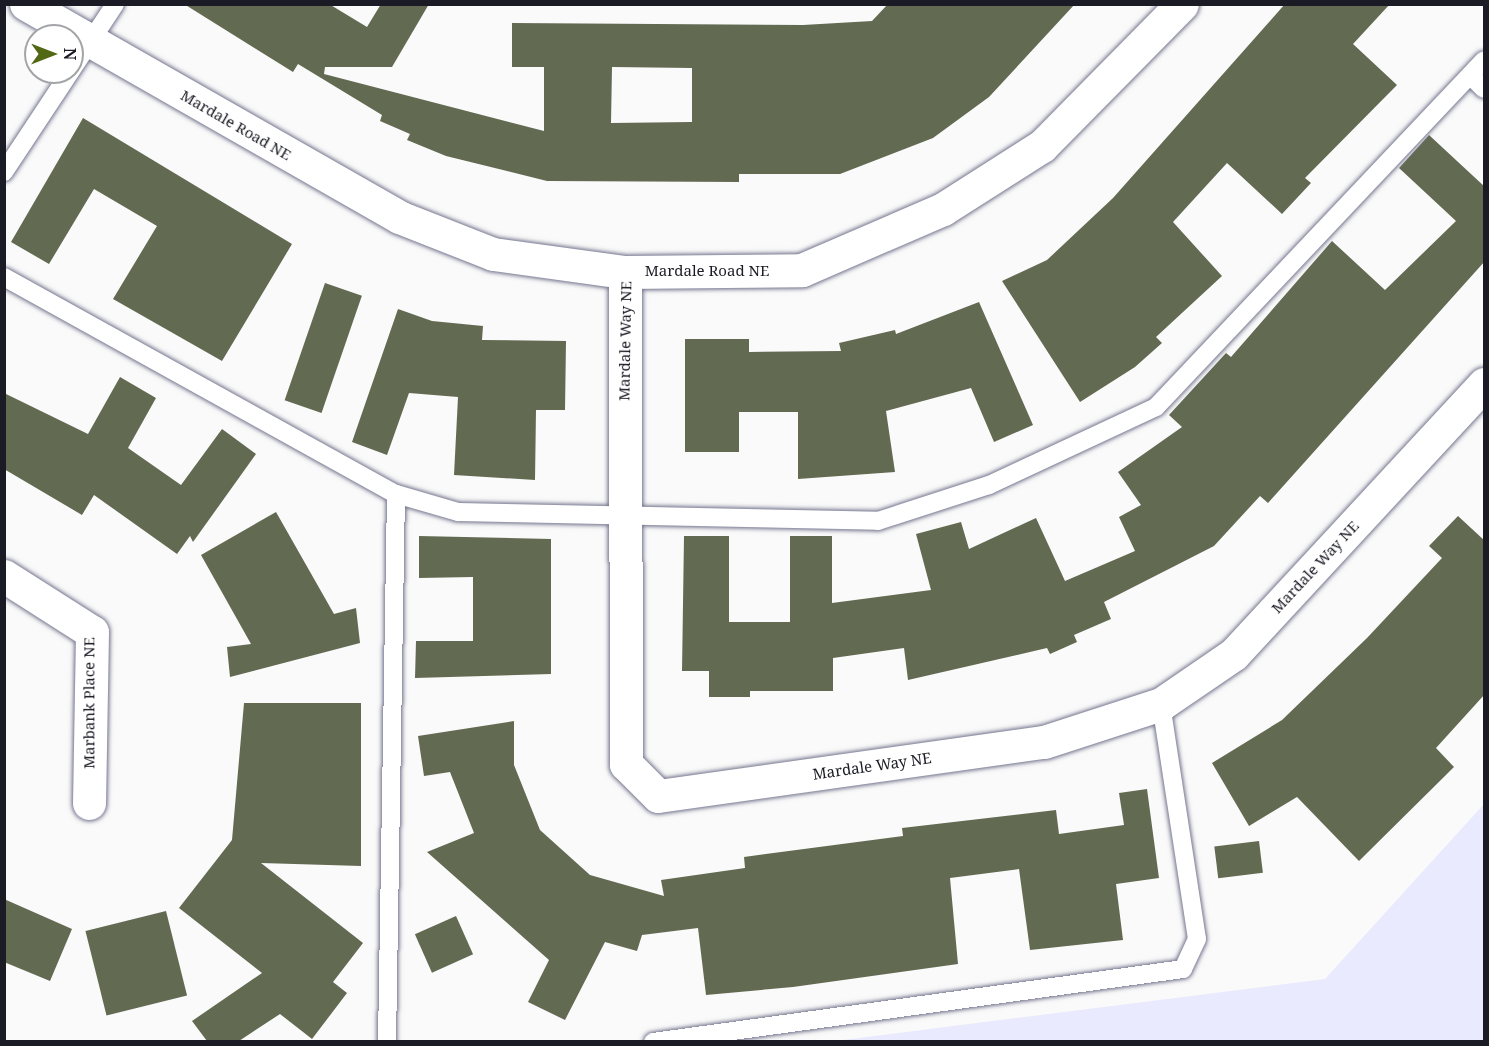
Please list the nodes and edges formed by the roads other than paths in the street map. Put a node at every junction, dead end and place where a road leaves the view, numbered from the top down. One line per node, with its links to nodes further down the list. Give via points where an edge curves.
1 (27, 4): 4 (street, Mardale Road NE)
2 (115, 4): 4 (lane)
3 (1182, 4): 9 (street, Mardale Road NE, via 1042,146 943,209 802,270)
4 (92, 43): 8 (lane); 9 (street, Mardale Road NE, via 399,218 493,254)
5 (1485, 60): 6 (lane)
6 (1471, 75): 7 (lane); 13 (lane, via 1156,407 989,484 878,521)
7 (1485, 90)
8 (4, 172)
9 (625, 272): 13 (street, Mardale Way NE)
10 (4, 277): 12 (lane)
11 (1485, 384): 15 (street, Mardale Way NE, via 1234,654)
12 (396, 494): 13 (lane, via 458,512); 17 (lane)
13 (623, 517): 15 (street, Mardale Way NE, via 626,764 658,796 1044,742)
14 (4, 576): 16 (street, Marbank Place NE, via 92,632)
15 (1161, 704): 18 (lane, via 1197,939 1183,969)
16 (89, 803)
17 (387, 1041)
18 (653, 1041)

